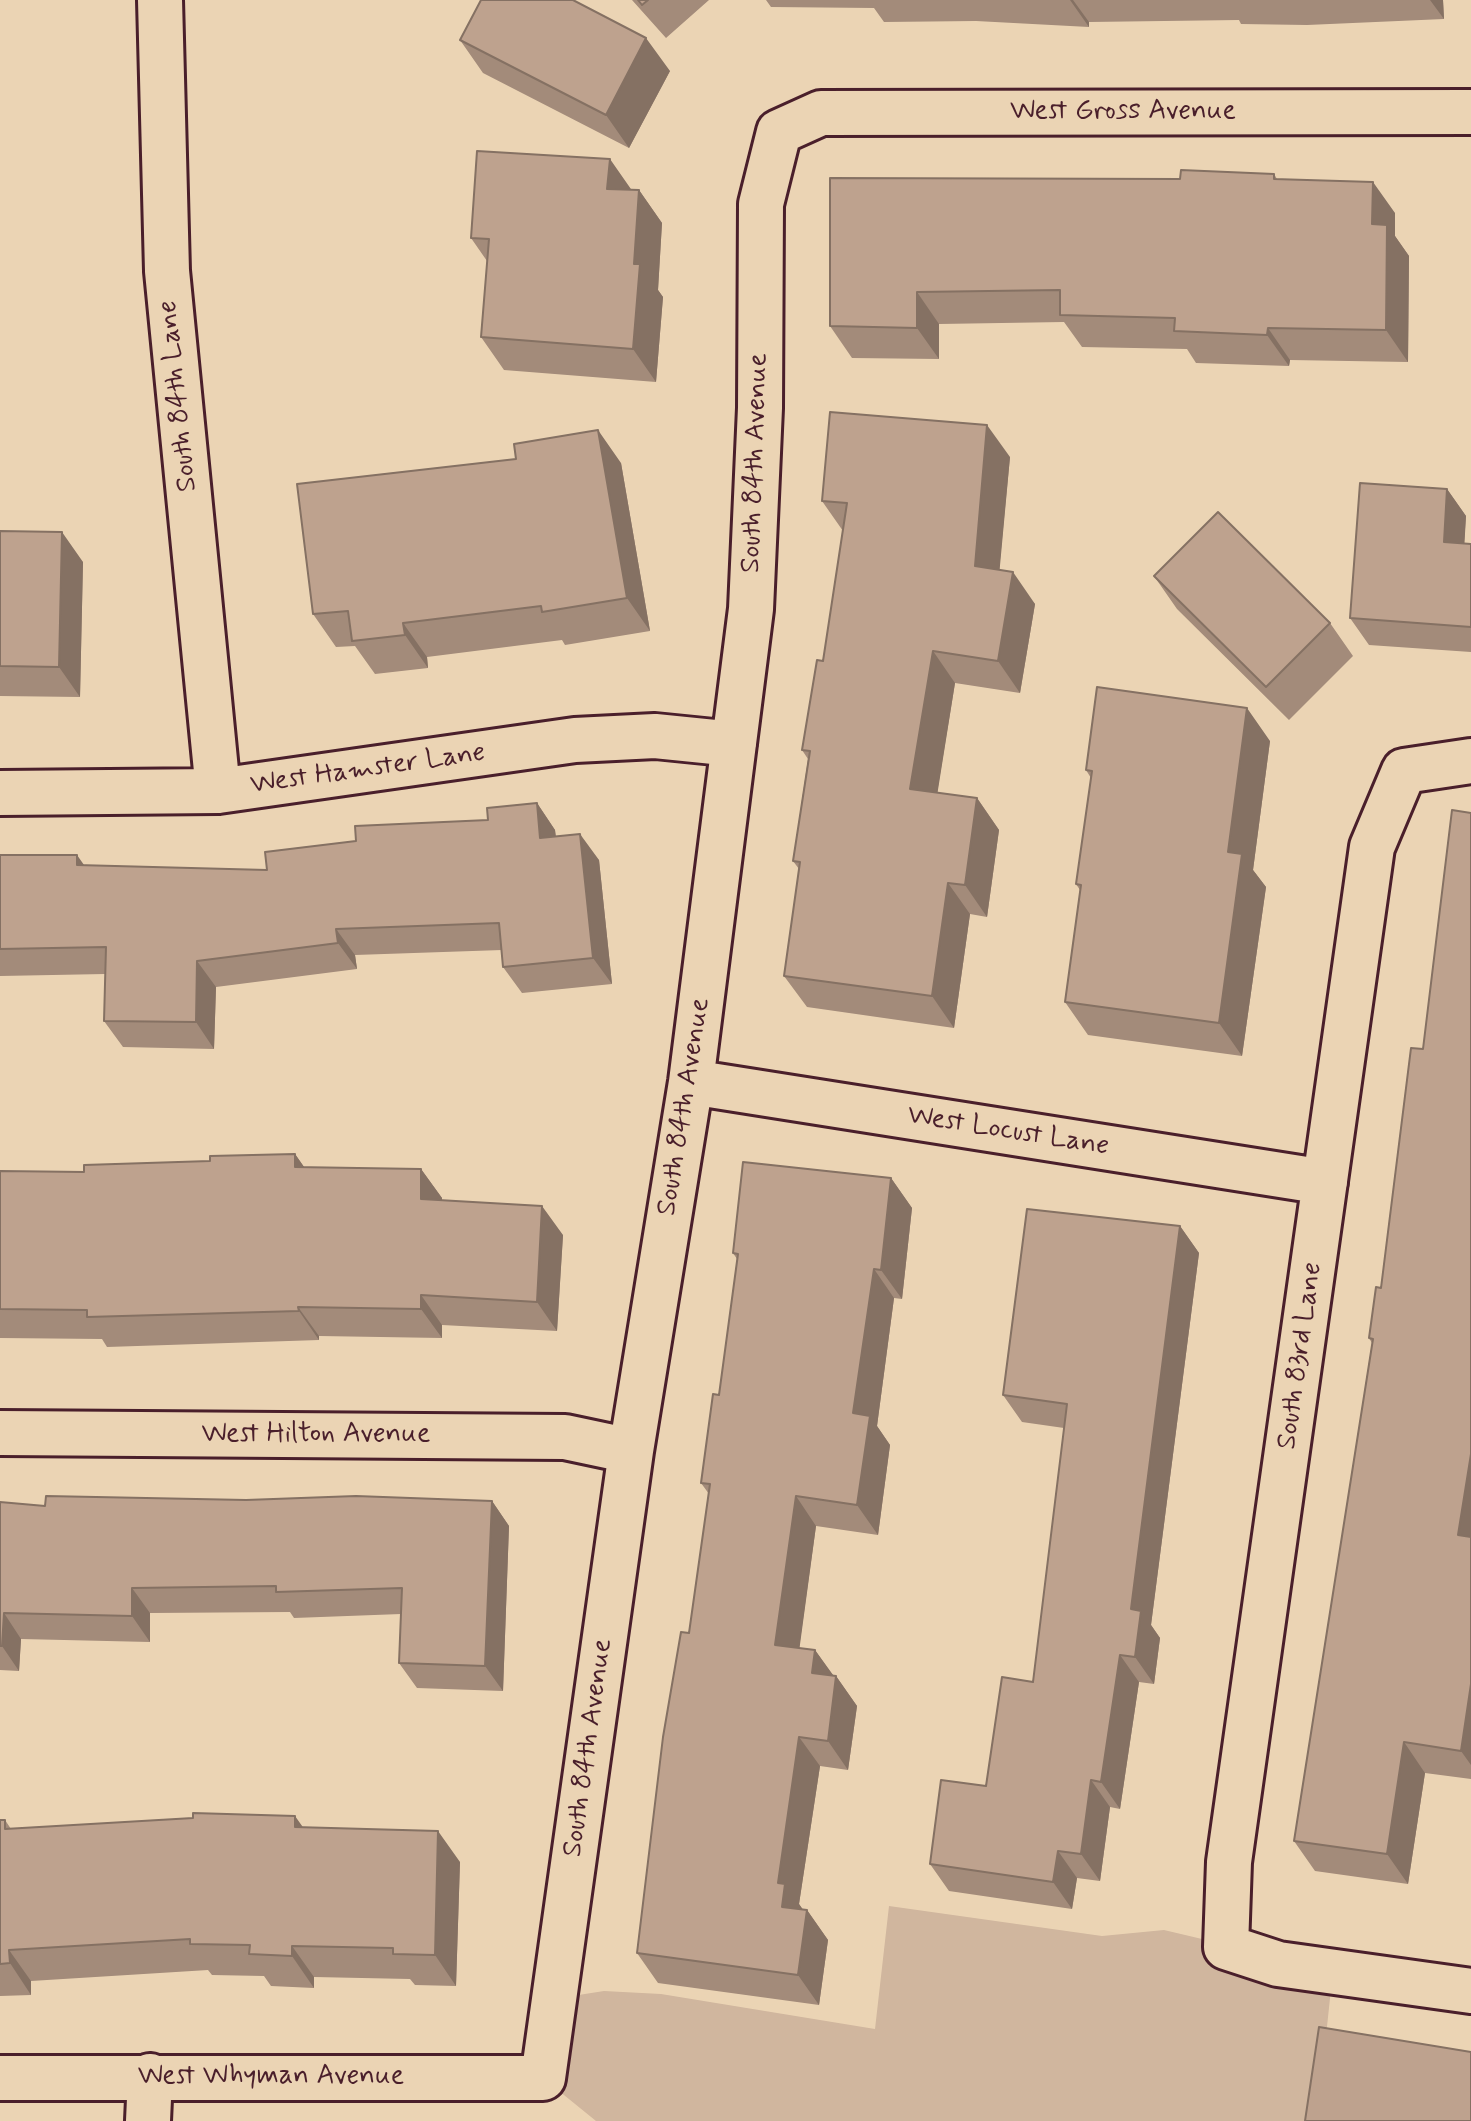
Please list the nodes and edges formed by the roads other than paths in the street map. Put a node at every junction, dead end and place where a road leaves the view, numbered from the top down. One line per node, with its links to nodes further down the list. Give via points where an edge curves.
1 (160, 0): 6 (street, South 84th Lane, via 167,271)
2 (1471, 112): 3 (street, West Gross Avenue, via 821,113)
3 (779, 132): 4 (street, South 84th Avenue, via 761,204 760,408 751,609)
4 (734, 744): 6 (street, West Hamster Lane, via 655,736 575,740); 8 (street, South 84th Avenue)
5 (1471, 761): 9 (street, South 83rd Lane, via 1404,771 1372,847)
6 (218, 791): 7 (street, West Hamster Lane)
7 (0, 793)
8 (691, 1082): 9 (street, West Locust Lane); 11 (street, South 84th Avenue)
9 (1325, 1182): 12 (street, South 83rd Lane, via 1229,1862 1226,1947 1278,1964)
10 (0, 1433): 11 (street, West Hilton Avenue, via 565,1437)
11 (631, 1451): 15 (street, South 84th Avenue)
12 (1471, 1991)
13 (150, 2076): 14 (street, West Whyman Avenue); 15 (street, West Whyman Avenue); 16 (street)
14 (0, 2078)
15 (543, 2078)
16 (148, 2121)

